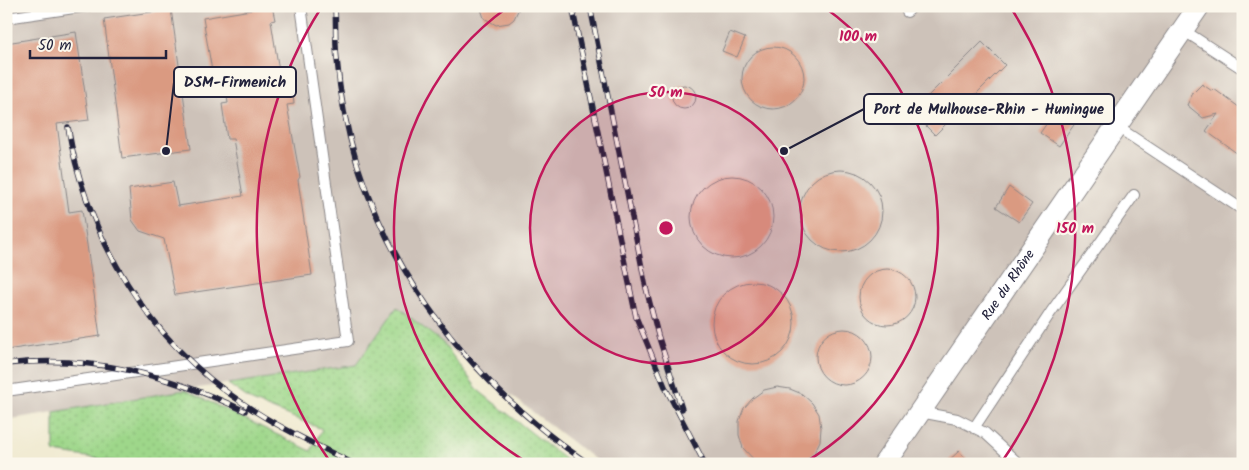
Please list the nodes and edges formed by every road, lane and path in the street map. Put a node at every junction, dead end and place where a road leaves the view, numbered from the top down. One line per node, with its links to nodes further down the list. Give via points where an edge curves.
1 (88, 6): 4 (lane)
2 (301, 6): 10 (lane, via 348,341)
3 (1199, 6): 5 (street, Rue du Rhône)
4 (6, 18)
5 (1183, 30): 6 (lane); 7 (street, Rue du Rhône)
6 (1243, 69)
7 (1116, 126): 9 (lane); 11 (street, Rue du Rhône)
8 (1134, 195): 12 (lane)
9 (1243, 210)
10 (6, 391)
11 (920, 412): 12 (lane, via 957,419); 13 (street, Rue du Rhône)
12 (974, 428): 14 (lane, via 985,433)
13 (884, 464)
14 (1019, 464)

